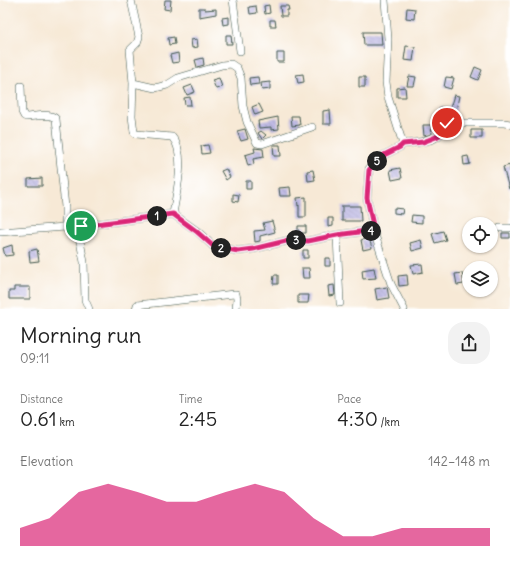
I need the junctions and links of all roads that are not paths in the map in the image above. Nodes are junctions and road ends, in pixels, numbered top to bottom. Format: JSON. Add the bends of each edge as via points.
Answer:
{"nodes":[{"id":1,"x":131,"y":0,"type":"edge"},
{"id":2,"x":233,"y":0,"type":"edge"},
{"id":3,"x":385,"y":0,"type":"edge"},
{"id":4,"x":240,"y":51,"type":"dead end"},
{"id":5,"x":133,"y":83,"type":"junction"},
{"id":6,"x":21,"y":86,"type":"dead end"},
{"id":7,"x":510,"y":124,"type":"edge"},
{"id":8,"x":312,"y":127,"type":"dead end"},
{"id":9,"x":403,"y":144,"type":"junction"},
{"id":10,"x":173,"y":214,"type":"junction"},
{"id":11,"x":65,"y":227,"type":"junction"},
{"id":12,"x":500,"y":228,"type":"dead end"},
{"id":13,"x":510,"y":228,"type":"edge"},
{"id":14,"x":374,"y":230,"type":"junction"},
{"id":15,"x":0,"y":232,"type":"edge"},
{"id":16,"x":73,"y":232,"type":"junction"},
{"id":17,"x":337,"y":235,"type":"junction"},
{"id":18,"x":340,"y":303,"type":"dead end"},
{"id":19,"x":89,"y":309,"type":"edge"},
{"id":20,"x":136,"y":309,"type":"edge"},
{"id":21,"x":236,"y":309,"type":"edge"},
{"id":22,"x":404,"y":309,"type":"edge"}],
"edges":[{"from":1,"to":5,"type":"street","via":[[139,37],[138,43],[130,50]]},
{"from":2,"to":4,"type":"street"},
{"from":3,"to":9,"type":"street","via":[[388,39],[386,82],[388,97]]},
{"from":5,"to":8,"type":"street","via":[[154,88],[167,85],[178,78],[232,64],[237,68],[241,78],[243,106],[257,143],[262,144]]},
{"from":5,"to":10,"type":"street","via":[[134,132],[172,137],[176,141],[181,166]]},
{"from":6,"to":11,"type":"street","via":[[24,116],[50,115],[56,119]]},
{"from":7,"to":9,"type":"street","via":[[447,123],[443,125],[441,134],[436,137],[423,142]]},
{"from":9,"to":14,"type":"street","via":[[380,157],[369,170],[367,198]]},
{"from":10,"to":16,"type":"street","via":[[81,226]]},
{"from":10,"to":17,"type":"street","via":[[213,246],[238,251],[290,240],[308,241]]},
{"from":11,"to":15,"type":"street"},
{"from":11,"to":16,"type":"street"},
{"from":12,"to":13,"type":"street"},
{"from":14,"to":17,"type":"street"},
{"from":14,"to":22,"type":"street","via":[[391,284]]},
{"from":16,"to":19,"type":"street","via":[[80,241],[84,262],[85,300]]},
{"from":17,"to":18,"type":"street"},
{"from":20,"to":21,"type":"street","via":[[137,305],[236,294]]}]}
